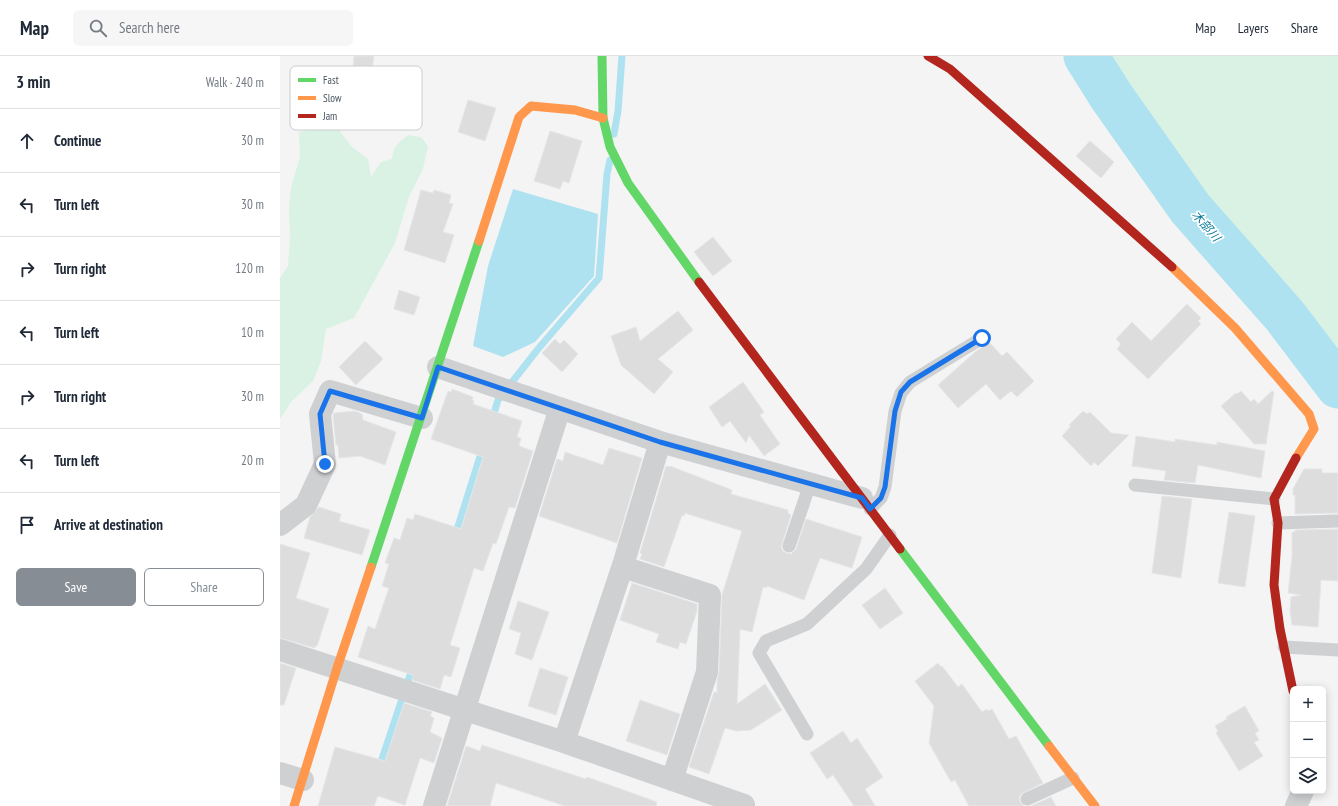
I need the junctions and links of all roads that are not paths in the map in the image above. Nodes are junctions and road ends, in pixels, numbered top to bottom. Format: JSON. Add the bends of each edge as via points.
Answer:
{"nodes":[{"id":1,"x":602,"y":56,"type":"edge"},
{"id":2,"x":928,"y":56,"type":"edge"},
{"id":3,"x":603,"y":118,"type":"junction"},
{"id":4,"x":982,"y":338,"type":"dead end"},
{"id":5,"x":438,"y":367,"type":"junction"},
{"id":6,"x":560,"y":408,"type":"junction"},
{"id":7,"x":422,"y":418,"type":"junction"},
{"id":8,"x":660,"y":442,"type":"junction"},
{"id":9,"x":810,"y":484,"type":"junction"},
{"id":10,"x":1135,"y":485,"type":"dead end"},
{"id":11,"x":1274,"y":499,"type":"junction"},
{"id":12,"x":866,"y":503,"type":"junction"},
{"id":13,"x":1338,"y":521,"type":"edge"},
{"id":14,"x":1278,"y":523,"type":"junction"},
{"id":15,"x":280,"y":525,"type":"edge"},
{"id":16,"x":890,"y":535,"type":"junction"},
{"id":17,"x":789,"y":546,"type":"dead end"},
{"id":18,"x":623,"y":567,"type":"junction"},
{"id":19,"x":1284,"y":647,"type":"junction"},
{"id":20,"x":280,"y":650,"type":"edge"},
{"id":21,"x":1338,"y":650,"type":"edge"},
{"id":22,"x":337,"y":668,"type":"junction"},
{"id":23,"x":1292,"y":686,"type":"edge"},
{"id":24,"x":464,"y":710,"type":"junction"},
{"id":25,"x":807,"y":734,"type":"dead end"},
{"id":26,"x":564,"y":742,"type":"junction"},
{"id":27,"x":280,"y":773,"type":"edge"},
{"id":28,"x":1073,"y":778,"type":"junction"},
{"id":29,"x":303,"y":780,"type":"junction"},
{"id":30,"x":672,"y":780,"type":"junction"},
{"id":31,"x":1302,"y":794,"type":"edge"},
{"id":32,"x":1027,"y":799,"type":"dead end"},
{"id":33,"x":294,"y":806,"type":"edge"},
{"id":34,"x":434,"y":806,"type":"edge"},
{"id":35,"x":743,"y":806,"type":"edge"},
{"id":36,"x":1095,"y":806,"type":"edge"},
{"id":37,"x":1296,"y":806,"type":"edge"}],
"edges":[{"from":1,"to":3,"type":"street"},
{"from":2,"to":11,"type":"street","via":[[950,69],[1153,249],[1235,328],[1309,414],[1314,429]]},
{"from":3,"to":5,"type":"street","via":[[575,110],[531,106],[519,117]]},
{"from":3,"to":12,"type":"street","via":[[610,147],[628,183]]},
{"from":4,"to":12,"type":"lane","via":[[910,382],[901,392],[895,411],[885,487],[881,498]]},
{"from":5,"to":6,"type":"street"},
{"from":5,"to":7,"type":"street"},
{"from":6,"to":8,"type":"street"},
{"from":6,"to":24,"type":"street"},
{"from":7,"to":15,"type":"street","via":[[330,391],[320,414],[325,464],[306,505]]},
{"from":7,"to":22,"type":"street"},
{"from":8,"to":9,"type":"street"},
{"from":8,"to":18,"type":"street"},
{"from":9,"to":12,"type":"street"},
{"from":9,"to":17,"type":"lane"},
{"from":10,"to":11,"type":"lane"},
{"from":11,"to":14,"type":"street"},
{"from":12,"to":16,"type":"street"},
{"from":13,"to":14,"type":"lane"},
{"from":14,"to":19,"type":"street","via":[[1274,585]]},
{"from":16,"to":25,"type":"lane","via":[[866,569],[807,624],[766,641],[758,653]]},
{"from":16,"to":28,"type":"street"},
{"from":18,"to":26,"type":"street"},
{"from":18,"to":30,"type":"street","via":[[710,595],[707,672]]},
{"from":19,"to":21,"type":"lane"},
{"from":19,"to":23,"type":"street"},
{"from":20,"to":22,"type":"street"},
{"from":22,"to":24,"type":"street"},
{"from":22,"to":29,"type":"street"},
{"from":24,"to":26,"type":"street"},
{"from":24,"to":34,"type":"street"},
{"from":26,"to":30,"type":"street"},
{"from":27,"to":29,"type":"street"},
{"from":28,"to":32,"type":"lane"},
{"from":28,"to":36,"type":"street"},
{"from":29,"to":33,"type":"street"},
{"from":30,"to":35,"type":"street"},
{"from":31,"to":37,"type":"street"}]}
